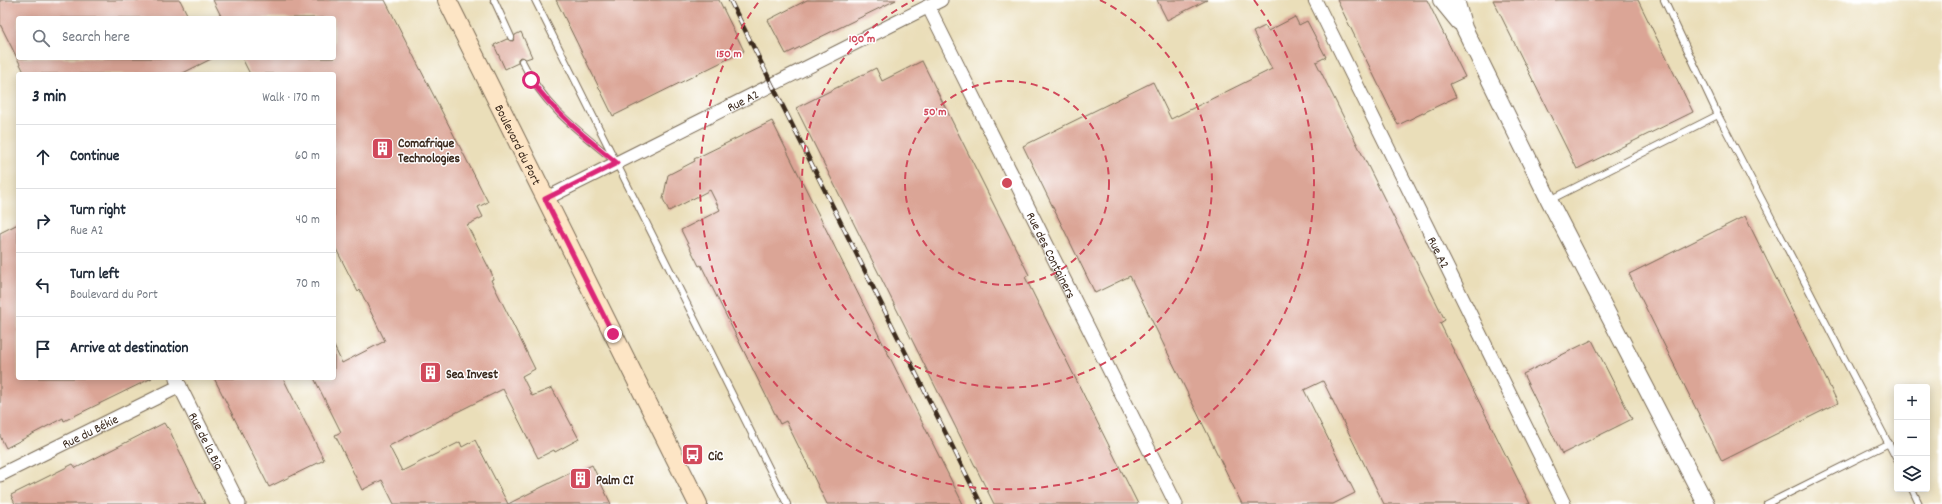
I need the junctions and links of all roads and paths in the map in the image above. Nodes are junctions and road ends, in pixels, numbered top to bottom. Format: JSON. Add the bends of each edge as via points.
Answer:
{"nodes":[{"id":1,"x":447,"y":0,"type":"edge"},
{"id":2,"x":494,"y":0,"type":"edge"},
{"id":3,"x":535,"y":0,"type":"edge"},
{"id":4,"x":1315,"y":0,"type":"edge"},
{"id":5,"x":1441,"y":0,"type":"edge"},
{"id":6,"x":1456,"y":0,"type":"edge"},
{"id":7,"x":1664,"y":0,"type":"edge"},
{"id":8,"x":934,"y":2,"type":"edge"},
{"id":9,"x":1464,"y":28,"type":"junction"},
{"id":10,"x":511,"y":37,"type":"dead end"},
{"id":11,"x":522,"y":61,"type":"dead end"},
{"id":12,"x":1718,"y":115,"type":"junction"},
{"id":13,"x":617,"y":163,"type":"junction"},
{"id":14,"x":545,"y":199,"type":"junction"},
{"id":15,"x":1549,"y":200,"type":"junction"},
{"id":16,"x":178,"y":382,"type":"edge"},
{"id":17,"x":1889,"y":443,"type":"junction"},
{"id":18,"x":1895,"y":456,"type":"edge"},
{"id":19,"x":0,"y":475,"type":"edge"},
{"id":20,"x":1913,"y":492,"type":"edge"},
{"id":21,"x":239,"y":504,"type":"edge"},
{"id":22,"x":698,"y":504,"type":"edge"},
{"id":23,"x":787,"y":504,"type":"edge"},
{"id":24,"x":1176,"y":504,"type":"edge"},
{"id":25,"x":1564,"y":504,"type":"edge"},
{"id":26,"x":1706,"y":504,"type":"edge"},
{"id":27,"x":1767,"y":504,"type":"edge"},
{"id":28,"x":1919,"y":504,"type":"edge"}],
"edges":[{"from":1,"to":14,"type":"main road","name":"Boulevard du Port"},
{"from":2,"to":10,"type":"lane"},
{"from":3,"to":13,"type":"lane"},
{"from":4,"to":25,"type":"street","name":"Rue A2"},
{"from":5,"to":9,"type":"street"},
{"from":6,"to":9,"type":"street"},
{"from":7,"to":12,"type":"lane"},
{"from":8,"to":13,"type":"street","name":"Rue A2"},
{"from":8,"to":24,"type":"street","name":"Rue des Containers"},
{"from":9,"to":15,"type":"street"},
{"from":11,"to":13,"type":"lane","via":[[531,80],[545,99],[568,123]]},
{"from":12,"to":15,"type":"lane"},
{"from":12,"to":17,"type":"lane"},
{"from":13,"to":14,"type":"street","name":"Rue A2"},
{"from":13,"to":23,"type":"lane"},
{"from":14,"to":22,"type":"main road","name":"Boulevard du Port"},
{"from":15,"to":26,"type":"street"},
{"from":16,"to":19,"type":"street","name":"Rue du Békie"},
{"from":16,"to":21,"type":"street","name":"Rue de la Bia"},
{"from":17,"to":18,"type":"lane"},
{"from":17,"to":27,"type":"lane"},
{"from":20,"to":28,"type":"lane"}]}
